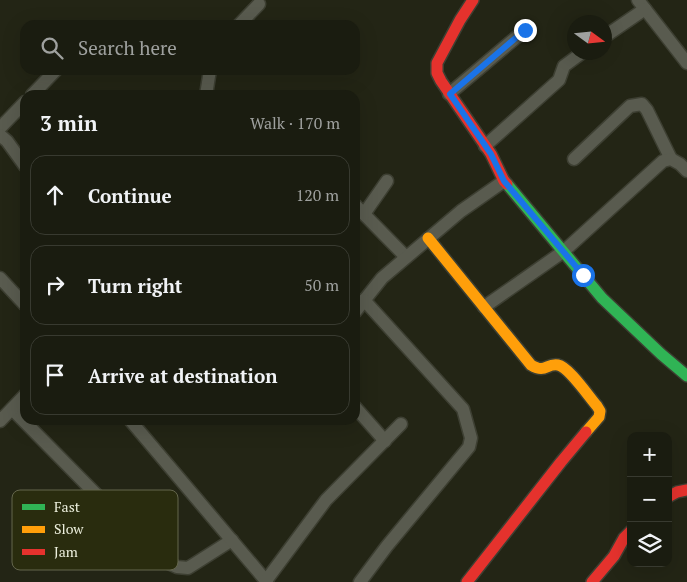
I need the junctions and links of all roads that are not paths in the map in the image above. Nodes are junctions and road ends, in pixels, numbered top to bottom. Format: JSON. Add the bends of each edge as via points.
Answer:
{"nodes":[{"id":1,"x":473,"y":0,"type":"edge"},
{"id":2,"x":259,"y":4,"type":"dead end"},
{"id":3,"x":641,"y":4,"type":"edge"},
{"id":4,"x":243,"y":20,"type":"edge"},
{"id":5,"x":525,"y":30,"type":"dead end"},
{"id":6,"x":612,"y":30,"type":"edge"},
{"id":7,"x":572,"y":60,"type":"edge"},
{"id":8,"x":687,"y":63,"type":"edge"},
{"id":9,"x":51,"y":75,"type":"edge"},
{"id":10,"x":209,"y":75,"type":"edge"},
{"id":11,"x":37,"y":90,"type":"edge"},
{"id":12,"x":207,"y":90,"type":"edge"},
{"id":13,"x":450,"y":94,"type":"junction"},
{"id":14,"x":20,"y":107,"type":"edge"},
{"id":15,"x":0,"y":128,"type":"edge"},
{"id":16,"x":0,"y":135,"type":"edge"},
{"id":17,"x":485,"y":146,"type":"junction"},
{"id":18,"x":20,"y":159,"type":"edge"},
{"id":19,"x":574,"y":159,"type":"dead end"},
{"id":20,"x":671,"y":159,"type":"junction"},
{"id":21,"x":687,"y":171,"type":"edge"},
{"id":22,"x":387,"y":181,"type":"dead end"},
{"id":23,"x":504,"y":181,"type":"junction"},
{"id":24,"x":360,"y":208,"type":"edge"},
{"id":25,"x":360,"y":210,"type":"edge"},
{"id":26,"x":428,"y":238,"type":"junction"},
{"id":27,"x":564,"y":251,"type":"junction"},
{"id":28,"x":406,"y":257,"type":"junction"},
{"id":29,"x":0,"y":278,"type":"edge"},
{"id":30,"x":20,"y":300,"type":"edge"},
{"id":31,"x":364,"y":300,"type":"junction"},
{"id":32,"x":360,"y":305,"type":"edge"},
{"id":33,"x":484,"y":307,"type":"junction"},
{"id":34,"x":687,"y":376,"type":"edge"},
{"id":35,"x":20,"y":400,"type":"edge"},
{"id":36,"x":12,"y":409,"type":"junction"},
{"id":37,"x":360,"y":413,"type":"edge"},
{"id":38,"x":20,"y":417,"type":"edge"},
{"id":39,"x":0,"y":421,"type":"edge"},
{"id":40,"x":401,"y":424,"type":"dead end"},
{"id":41,"x":28,"y":425,"type":"edge"},
{"id":42,"x":134,"y":425,"type":"edge"},
{"id":43,"x":385,"y":441,"type":"junction"},
{"id":44,"x":92,"y":490,"type":"edge"},
{"id":45,"x":687,"y":490,"type":"edge"},
{"id":46,"x":672,"y":495,"type":"edge"},
{"id":47,"x":627,"y":535,"type":"edge"},
{"id":48,"x":627,"y":536,"type":"edge"},
{"id":49,"x":232,"y":540,"type":"junction"},
{"id":50,"x":606,"y":547,"type":"dead end"},
{"id":51,"x":595,"y":562,"type":"dead end"},
{"id":52,"x":178,"y":567,"type":"edge"},
{"id":53,"x":585,"y":581,"type":"edge"},
{"id":54,"x":266,"y":582,"type":"edge"},
{"id":55,"x":360,"y":582,"type":"edge"},
{"id":56,"x":467,"y":582,"type":"edge"}],
"edges":[{"from":1,"to":13,"type":"street","via":[[437,63],[437,73]]},
{"from":2,"to":4,"type":"street"},
{"from":3,"to":6,"type":"street"},
{"from":3,"to":8,"type":"street"},
{"from":5,"to":13,"type":"street"},
{"from":7,"to":17,"type":"street","via":[[564,66],[559,80]]},
{"from":9,"to":11,"type":"street"},
{"from":10,"to":12,"type":"street"},
{"from":13,"to":17,"type":"street"},
{"from":14,"to":15,"type":"street"},
{"from":16,"to":18,"type":"street"},
{"from":17,"to":23,"type":"street"},
{"from":19,"to":20,"type":"street","via":[[636,104],[642,104],[647,110]]},
{"from":20,"to":21,"type":"street"},
{"from":20,"to":27,"type":"street","via":[[663,161]]},
{"from":22,"to":24,"type":"street"},
{"from":23,"to":26,"type":"street","via":[[461,210]]},
{"from":23,"to":27,"type":"street"},
{"from":25,"to":28,"type":"street"},
{"from":26,"to":28,"type":"street"},
{"from":26,"to":33,"type":"street"},
{"from":27,"to":33,"type":"street"},
{"from":27,"to":34,"type":"street","via":[[602,298]]},
{"from":28,"to":31,"type":"street"},
{"from":29,"to":30,"type":"street"},
{"from":31,"to":32,"type":"street"},
{"from":31,"to":55,"type":"street","via":[[463,409],[471,438],[470,447]]},
{"from":33,"to":56,"type":"street","via":[[531,365],[544,369],[555,365],[567,370],[600,411],[599,417]]},
{"from":35,"to":36,"type":"street"},
{"from":36,"to":38,"type":"street"},
{"from":36,"to":39,"type":"street"},
{"from":37,"to":43,"type":"street"},
{"from":40,"to":43,"type":"street"},
{"from":41,"to":44,"type":"street"},
{"from":42,"to":49,"type":"street"},
{"from":43,"to":54,"type":"street","via":[[326,500]]},
{"from":45,"to":46,"type":"street"},
{"from":47,"to":50,"type":"street"},
{"from":48,"to":53,"type":"street","via":[[614,556]]},
{"from":49,"to":52,"type":"street","via":[[188,568]]},
{"from":49,"to":54,"type":"street"},
{"from":51,"to":53,"type":"street"}]}
